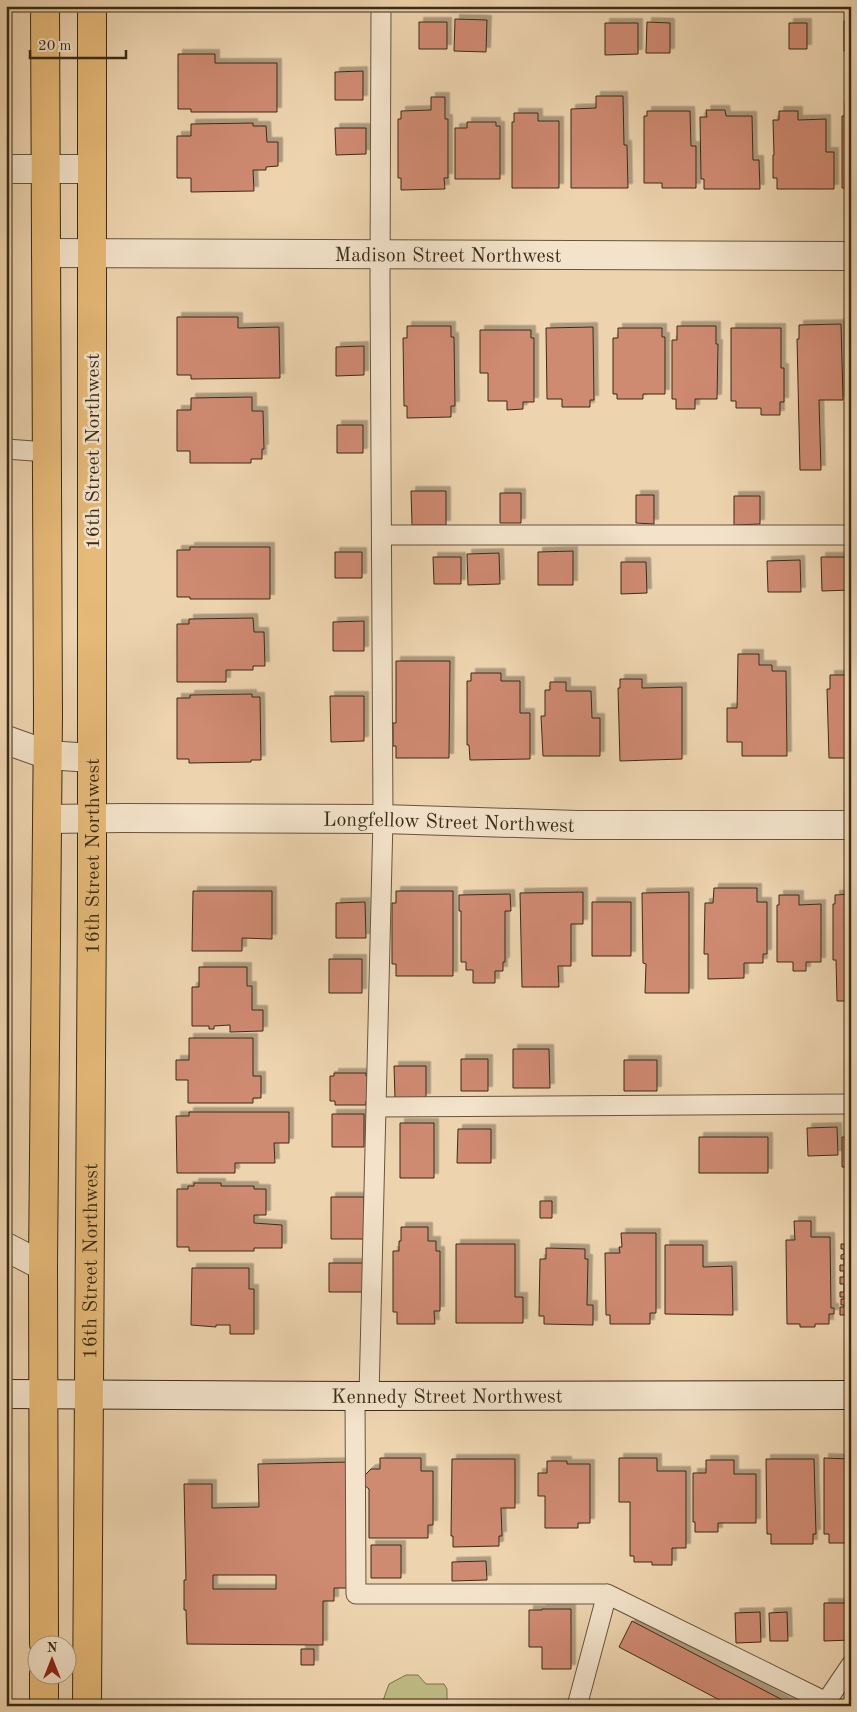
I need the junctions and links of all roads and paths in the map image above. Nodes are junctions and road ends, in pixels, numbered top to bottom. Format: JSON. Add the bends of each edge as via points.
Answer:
{"nodes":[{"id":1,"x":46,"y":6,"type":"edge"},
{"id":2,"x":92,"y":6,"type":"edge"},
{"id":3,"x":380,"y":6,"type":"edge"},
{"id":4,"x":6,"y":169,"type":"edge"},
{"id":5,"x":46,"y":169,"type":"junction"},
{"id":6,"x":92,"y":169,"type":"junction"},
{"id":7,"x":46,"y":253,"type":"junction"},
{"id":8,"x":92,"y":253,"type":"junction"},
{"id":9,"x":380,"y":254,"type":"junction"},
{"id":10,"x":851,"y":256,"type":"edge"},
{"id":11,"x":6,"y":449,"type":"edge"},
{"id":12,"x":47,"y":452,"type":"junction"},
{"id":13,"x":382,"y":535,"type":"junction"},
{"id":14,"x":851,"y":535,"type":"edge"},
{"id":15,"x":6,"y":740,"type":"edge"},
{"id":16,"x":48,"y":755,"type":"junction"},
{"id":17,"x":91,"y":758,"type":"junction"},
{"id":18,"x":92,"y":818,"type":"junction"},
{"id":19,"x":48,"y":819,"type":"junction"},
{"id":20,"x":384,"y":819,"type":"junction"},
{"id":21,"x":851,"y":825,"type":"edge"},
{"id":22,"x":851,"y":1104,"type":"edge"},
{"id":23,"x":377,"y":1107,"type":"junction"},
{"id":24,"x":6,"y":1247,"type":"edge"},
{"id":25,"x":42,"y":1266,"type":"junction"},
{"id":26,"x":6,"y":1394,"type":"edge"},
{"id":27,"x":43,"y":1394,"type":"junction"},
{"id":28,"x":88,"y":1394,"type":"junction"},
{"id":29,"x":851,"y":1395,"type":"edge"},
{"id":30,"x":362,"y":1396,"type":"junction"},
{"id":31,"x":608,"y":1594,"type":"junction"},
{"id":32,"x":44,"y":1634,"type":"edge"},
{"id":33,"x":851,"y":1665,"type":"edge"},
{"id":34,"x":44,"y":1684,"type":"edge"},
{"id":35,"x":44,"y":1706,"type":"edge"},
{"id":36,"x":87,"y":1706,"type":"edge"},
{"id":37,"x":577,"y":1706,"type":"edge"}],
"edges":[{"from":1,"to":5,"type":"main road"},
{"from":2,"to":6,"type":"main road","name":"16th Street Northwest"},
{"from":3,"to":9,"type":"lane"},
{"from":4,"to":5,"type":"street"},
{"from":5,"to":6,"type":"street"},
{"from":5,"to":7,"type":"main road"},
{"from":6,"to":8,"type":"main road","name":"16th Street Northwest"},
{"from":7,"to":8,"type":"street","name":"Madison Street Northwest"},
{"from":7,"to":12,"type":"main road"},
{"from":8,"to":9,"type":"street","name":"Madison Street Northwest"},
{"from":8,"to":17,"type":"main road","name":"16th Street Northwest"},
{"from":9,"to":10,"type":"street","name":"Madison Street Northwest"},
{"from":9,"to":13,"type":"lane"},
{"from":11,"to":12,"type":"lane"},
{"from":12,"to":16,"type":"main road"},
{"from":13,"to":14,"type":"lane"},
{"from":13,"to":20,"type":"lane"},
{"from":15,"to":16,"type":"street"},
{"from":16,"to":17,"type":"street"},
{"from":16,"to":19,"type":"main road"},
{"from":17,"to":18,"type":"main road","name":"16th Street Northwest"},
{"from":18,"to":19,"type":"street","name":"Longfellow Street Northwest"},
{"from":18,"to":20,"type":"street","name":"Longfellow Street Northwest"},
{"from":18,"to":28,"type":"main road","name":"16th Street Northwest"},
{"from":19,"to":25,"type":"main road"},
{"from":20,"to":21,"type":"street","name":"Longfellow Street Northwest","via":[[578,825]]},
{"from":20,"to":23,"type":"lane"},
{"from":22,"to":23,"type":"lane"},
{"from":23,"to":30,"type":"lane"},
{"from":24,"to":25,"type":"street"},
{"from":25,"to":27,"type":"main road"},
{"from":26,"to":27,"type":"street","name":"Kennedy Street Northwest"},
{"from":27,"to":28,"type":"street","name":"Kennedy Street Northwest"},
{"from":27,"to":32,"type":"main road"},
{"from":28,"to":30,"type":"street","name":"Kennedy Street Northwest"},
{"from":28,"to":36,"type":"main road","name":"16th Street Northwest"},
{"from":29,"to":30,"type":"street","name":"Kennedy Street Northwest"},
{"from":30,"to":31,"type":"lane","via":[[356,1594]]},
{"from":31,"to":33,"type":"lane","via":[[826,1702]]},
{"from":31,"to":37,"type":"lane"},
{"from":34,"to":35,"type":"main road"}]}
